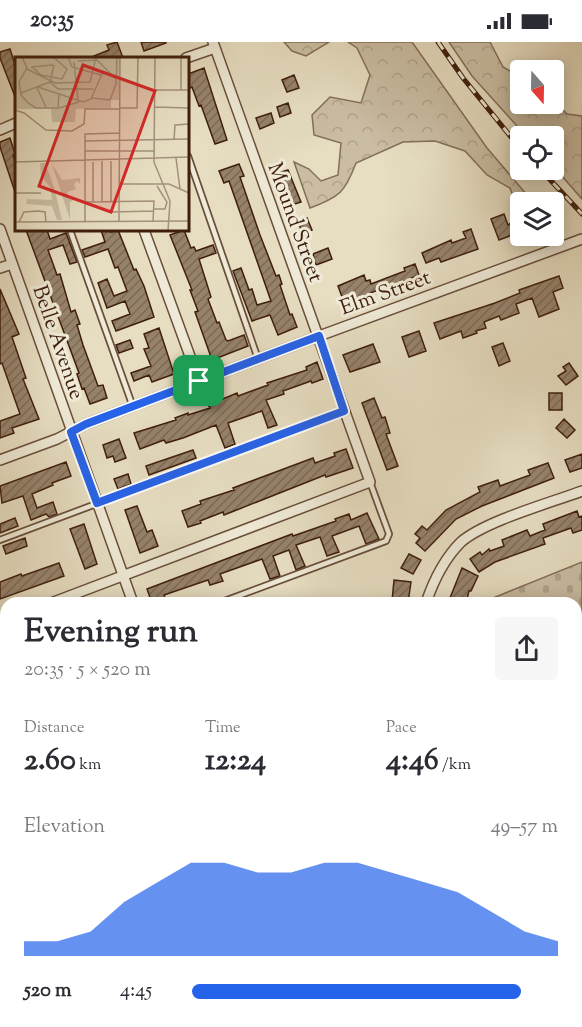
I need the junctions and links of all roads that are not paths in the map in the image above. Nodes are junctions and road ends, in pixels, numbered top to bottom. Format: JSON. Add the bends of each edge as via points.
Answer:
{"nodes":[{"id":1,"x":214,"y":45,"type":"edge"},
{"id":2,"x":188,"y":57,"type":"edge"},
{"id":3,"x":15,"y":123,"type":"edge"},
{"id":4,"x":0,"y":129,"type":"edge"},
{"id":5,"x":189,"y":159,"type":"edge"},
{"id":6,"x":0,"y":229,"type":"edge"},
{"id":7,"x":70,"y":231,"type":"edge"},
{"id":8,"x":144,"y":231,"type":"edge"},
{"id":9,"x":582,"y":239,"type":"edge"},
{"id":10,"x":12,"y":264,"type":"junction"},
{"id":11,"x":0,"y":268,"type":"edge"},
{"id":12,"x":319,"y":336,"type":"junction"},
{"id":13,"x":258,"y":359,"type":"junction"},
{"id":14,"x":199,"y":381,"type":"junction"},
{"id":15,"x":133,"y":407,"type":"junction"},
{"id":16,"x":344,"y":411,"type":"junction"},
{"id":17,"x":71,"y":432,"type":"junction"},
{"id":18,"x":0,"y":460,"type":"edge"},
{"id":19,"x":370,"y":482,"type":"junction"},
{"id":20,"x":582,"y":491,"type":"edge"},
{"id":21,"x":97,"y":503,"type":"junction"},
{"id":22,"x":0,"y":540,"type":"edge"},
{"id":23,"x":123,"y":576,"type":"junction"},
{"id":24,"x":67,"y":597,"type":"edge"},
{"id":25,"x":131,"y":597,"type":"edge"},
{"id":26,"x":235,"y":597,"type":"edge"},
{"id":27,"x":428,"y":597,"type":"edge"}],
"edges":[{"from":1,"to":2,"type":"street"},
{"from":1,"to":12,"type":"street","name":"Mound Street"},
{"from":3,"to":4,"type":"street"},
{"from":5,"to":13,"type":"lane"},
{"from":6,"to":10,"type":"street","name":"Belle Avenue"},
{"from":7,"to":15,"type":"lane"},
{"from":8,"to":14,"type":"street"},
{"from":9,"to":12,"type":"street","name":"Elm Street"},
{"from":10,"to":11,"type":"street"},
{"from":10,"to":17,"type":"street","name":"Belle Avenue"},
{"from":12,"to":13,"type":"street","name":"Elm Street"},
{"from":12,"to":16,"type":"street","name":"Mound Street"},
{"from":13,"to":14,"type":"street","name":"Elm Street"},
{"from":14,"to":15,"type":"street","name":"Elm Street"},
{"from":15,"to":17,"type":"street","name":"Elm Street"},
{"from":16,"to":19,"type":"street","name":"Mound Street"},
{"from":16,"to":21,"type":"lane"},
{"from":17,"to":18,"type":"street","name":"Elm Street"},
{"from":17,"to":21,"type":"street","name":"Belle Avenue"},
{"from":19,"to":23,"type":"street"},
{"from":19,"to":26,"type":"lane","via":[[389,534],[386,541]]},
{"from":20,"to":27,"type":"street","via":[[474,533],[444,564]]},
{"from":21,"to":22,"type":"lane"},
{"from":21,"to":23,"type":"street","name":"Belle Avenue"},
{"from":23,"to":24,"type":"street"},
{"from":23,"to":25,"type":"street","name":"Belle Avenue"}]}
